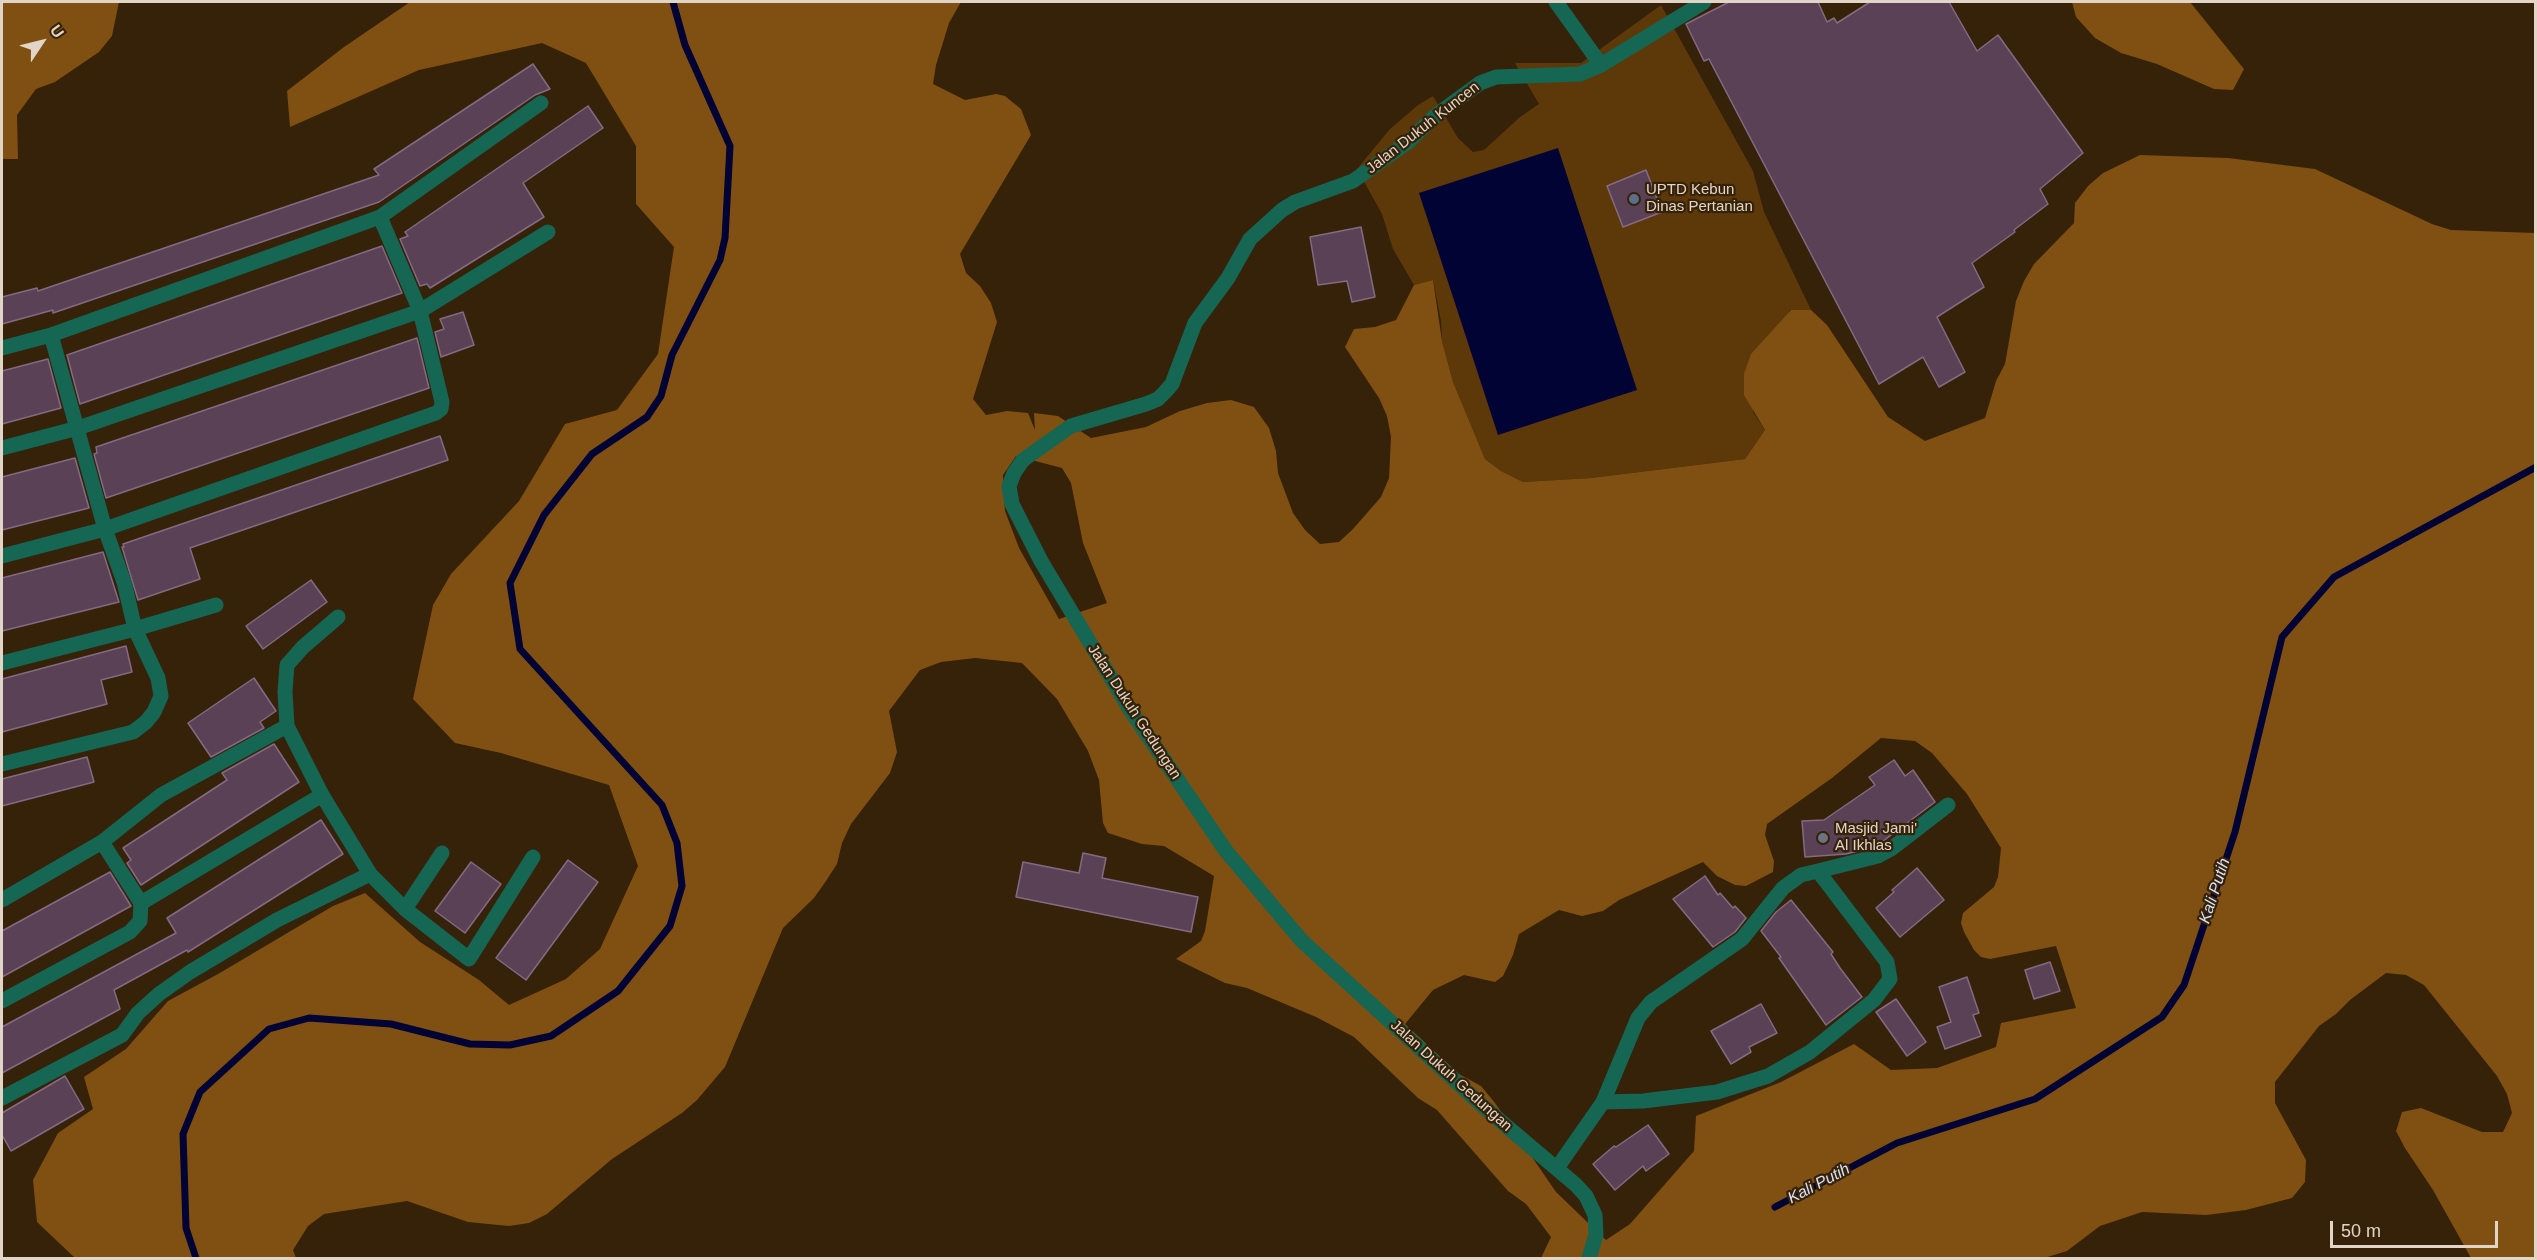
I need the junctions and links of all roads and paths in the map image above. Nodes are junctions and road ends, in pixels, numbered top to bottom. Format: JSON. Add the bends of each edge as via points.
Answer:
{"nodes":[{"id":1,"x":1556,"y":2,"type":"edge"},
{"id":2,"x":1704,"y":2,"type":"edge"},
{"id":3,"x":1601,"y":65,"type":"junction"},
{"id":4,"x":541,"y":103,"type":"dead end"},
{"id":5,"x":380,"y":217,"type":"junction"},
{"id":6,"x":548,"y":232,"type":"dead end"},
{"id":7,"x":1250,"y":239,"type":"joint"},
{"id":8,"x":420,"y":311,"type":"junction"},
{"id":9,"x":51,"y":335,"type":"junction"},
{"id":10,"x":2,"y":348,"type":"edge"},
{"id":11,"x":78,"y":428,"type":"junction"},
{"id":12,"x":2,"y":448,"type":"edge"},
{"id":13,"x":105,"y":529,"type":"junction"},
{"id":14,"x":2,"y":556,"type":"edge"},
{"id":15,"x":216,"y":606,"type":"dead end"},
{"id":16,"x":338,"y":617,"type":"dead end"},
{"id":17,"x":135,"y":629,"type":"junction"},
{"id":18,"x":2,"y":663,"type":"edge"},
{"id":19,"x":287,"y":726,"type":"junction"},
{"id":20,"x":2,"y":764,"type":"edge"},
{"id":21,"x":322,"y":795,"type":"junction"},
{"id":22,"x":1948,"y":805,"type":"dead end"},
{"id":23,"x":102,"y":842,"type":"junction"},
{"id":24,"x":441,"y":853,"type":"dead end"},
{"id":25,"x":533,"y":857,"type":"dead end"},
{"id":26,"x":1818,"y":871,"type":"junction"},
{"id":27,"x":370,"y":874,"type":"junction"},
{"id":28,"x":2,"y":900,"type":"edge"},
{"id":29,"x":141,"y":903,"type":"junction"},
{"id":30,"x":405,"y":909,"type":"junction"},
{"id":31,"x":2,"y":1001,"type":"edge"},
{"id":32,"x":2,"y":1098,"type":"edge"},
{"id":33,"x":1603,"y":1102,"type":"junction"},
{"id":34,"x":1557,"y":1168,"type":"junction"},
{"id":35,"x":1589,"y":1258,"type":"edge"}],
"edges":[{"from":1,"to":3,"type":"street"},
{"from":2,"to":3,"type":"street","name":"Jalan Dukuh Kuncen"},
{"from":3,"to":7,"type":"street","name":"Jalan Dukuh Kuncen","via":[[1580,74],[1496,77],[1480,82],[1408,142],[1353,181],[1295,202]]},
{"from":4,"to":5,"type":"street"},
{"from":5,"to":8,"type":"street"},
{"from":5,"to":9,"type":"street"},
{"from":6,"to":8,"type":"street"},
{"from":7,"to":34,"type":"street","name":"Jalan Dukuh Gedungan","via":[[1195,323],[1172,384],[1165,392],[1146,404],[1071,426],[1042,445],[1014,472],[1009,486],[1012,504],[1041,561],[1129,708],[1226,851],[1302,941],[1485,1108]]},
{"from":8,"to":11,"type":"street"},
{"from":8,"to":13,"type":"street","via":[[442,402],[436,413]]},
{"from":9,"to":10,"type":"street"},
{"from":9,"to":11,"type":"street"},
{"from":11,"to":12,"type":"street"},
{"from":11,"to":13,"type":"street"},
{"from":13,"to":14,"type":"street"},
{"from":13,"to":17,"type":"street"},
{"from":15,"to":17,"type":"street"},
{"from":16,"to":19,"type":"street","via":[[287,665]]},
{"from":17,"to":18,"type":"street"},
{"from":17,"to":20,"type":"street","via":[[158,678],[161,696],[146,722],[133,732]]},
{"from":19,"to":21,"type":"street"},
{"from":19,"to":23,"type":"street","via":[[160,795]]},
{"from":21,"to":27,"type":"street"},
{"from":21,"to":29,"type":"street"},
{"from":22,"to":26,"type":"street","via":[[1878,856]]},
{"from":23,"to":28,"type":"street"},
{"from":23,"to":29,"type":"street"},
{"from":24,"to":30,"type":"street"},
{"from":25,"to":30,"type":"street","via":[[469,959]]},
{"from":26,"to":33,"type":"street","via":[[1801,875],[1783,888],[1742,939],[1651,1002],[1638,1018]]},
{"from":26,"to":33,"type":"street","via":[[1887,962],[1890,979],[1875,1000],[1810,1052],[1768,1076],[1718,1092]]},
{"from":27,"to":30,"type":"street"},
{"from":27,"to":32,"type":"street","via":[[277,920],[190,972],[138,1013],[122,1035]]},
{"from":29,"to":31,"type":"street","via":[[140,921],[130,932]]},
{"from":33,"to":34,"type":"street"},
{"from":34,"to":35,"type":"street","name":"Jalan Dukuh Gedungan","via":[[1586,1196],[1595,1215],[1596,1234]]}]}
